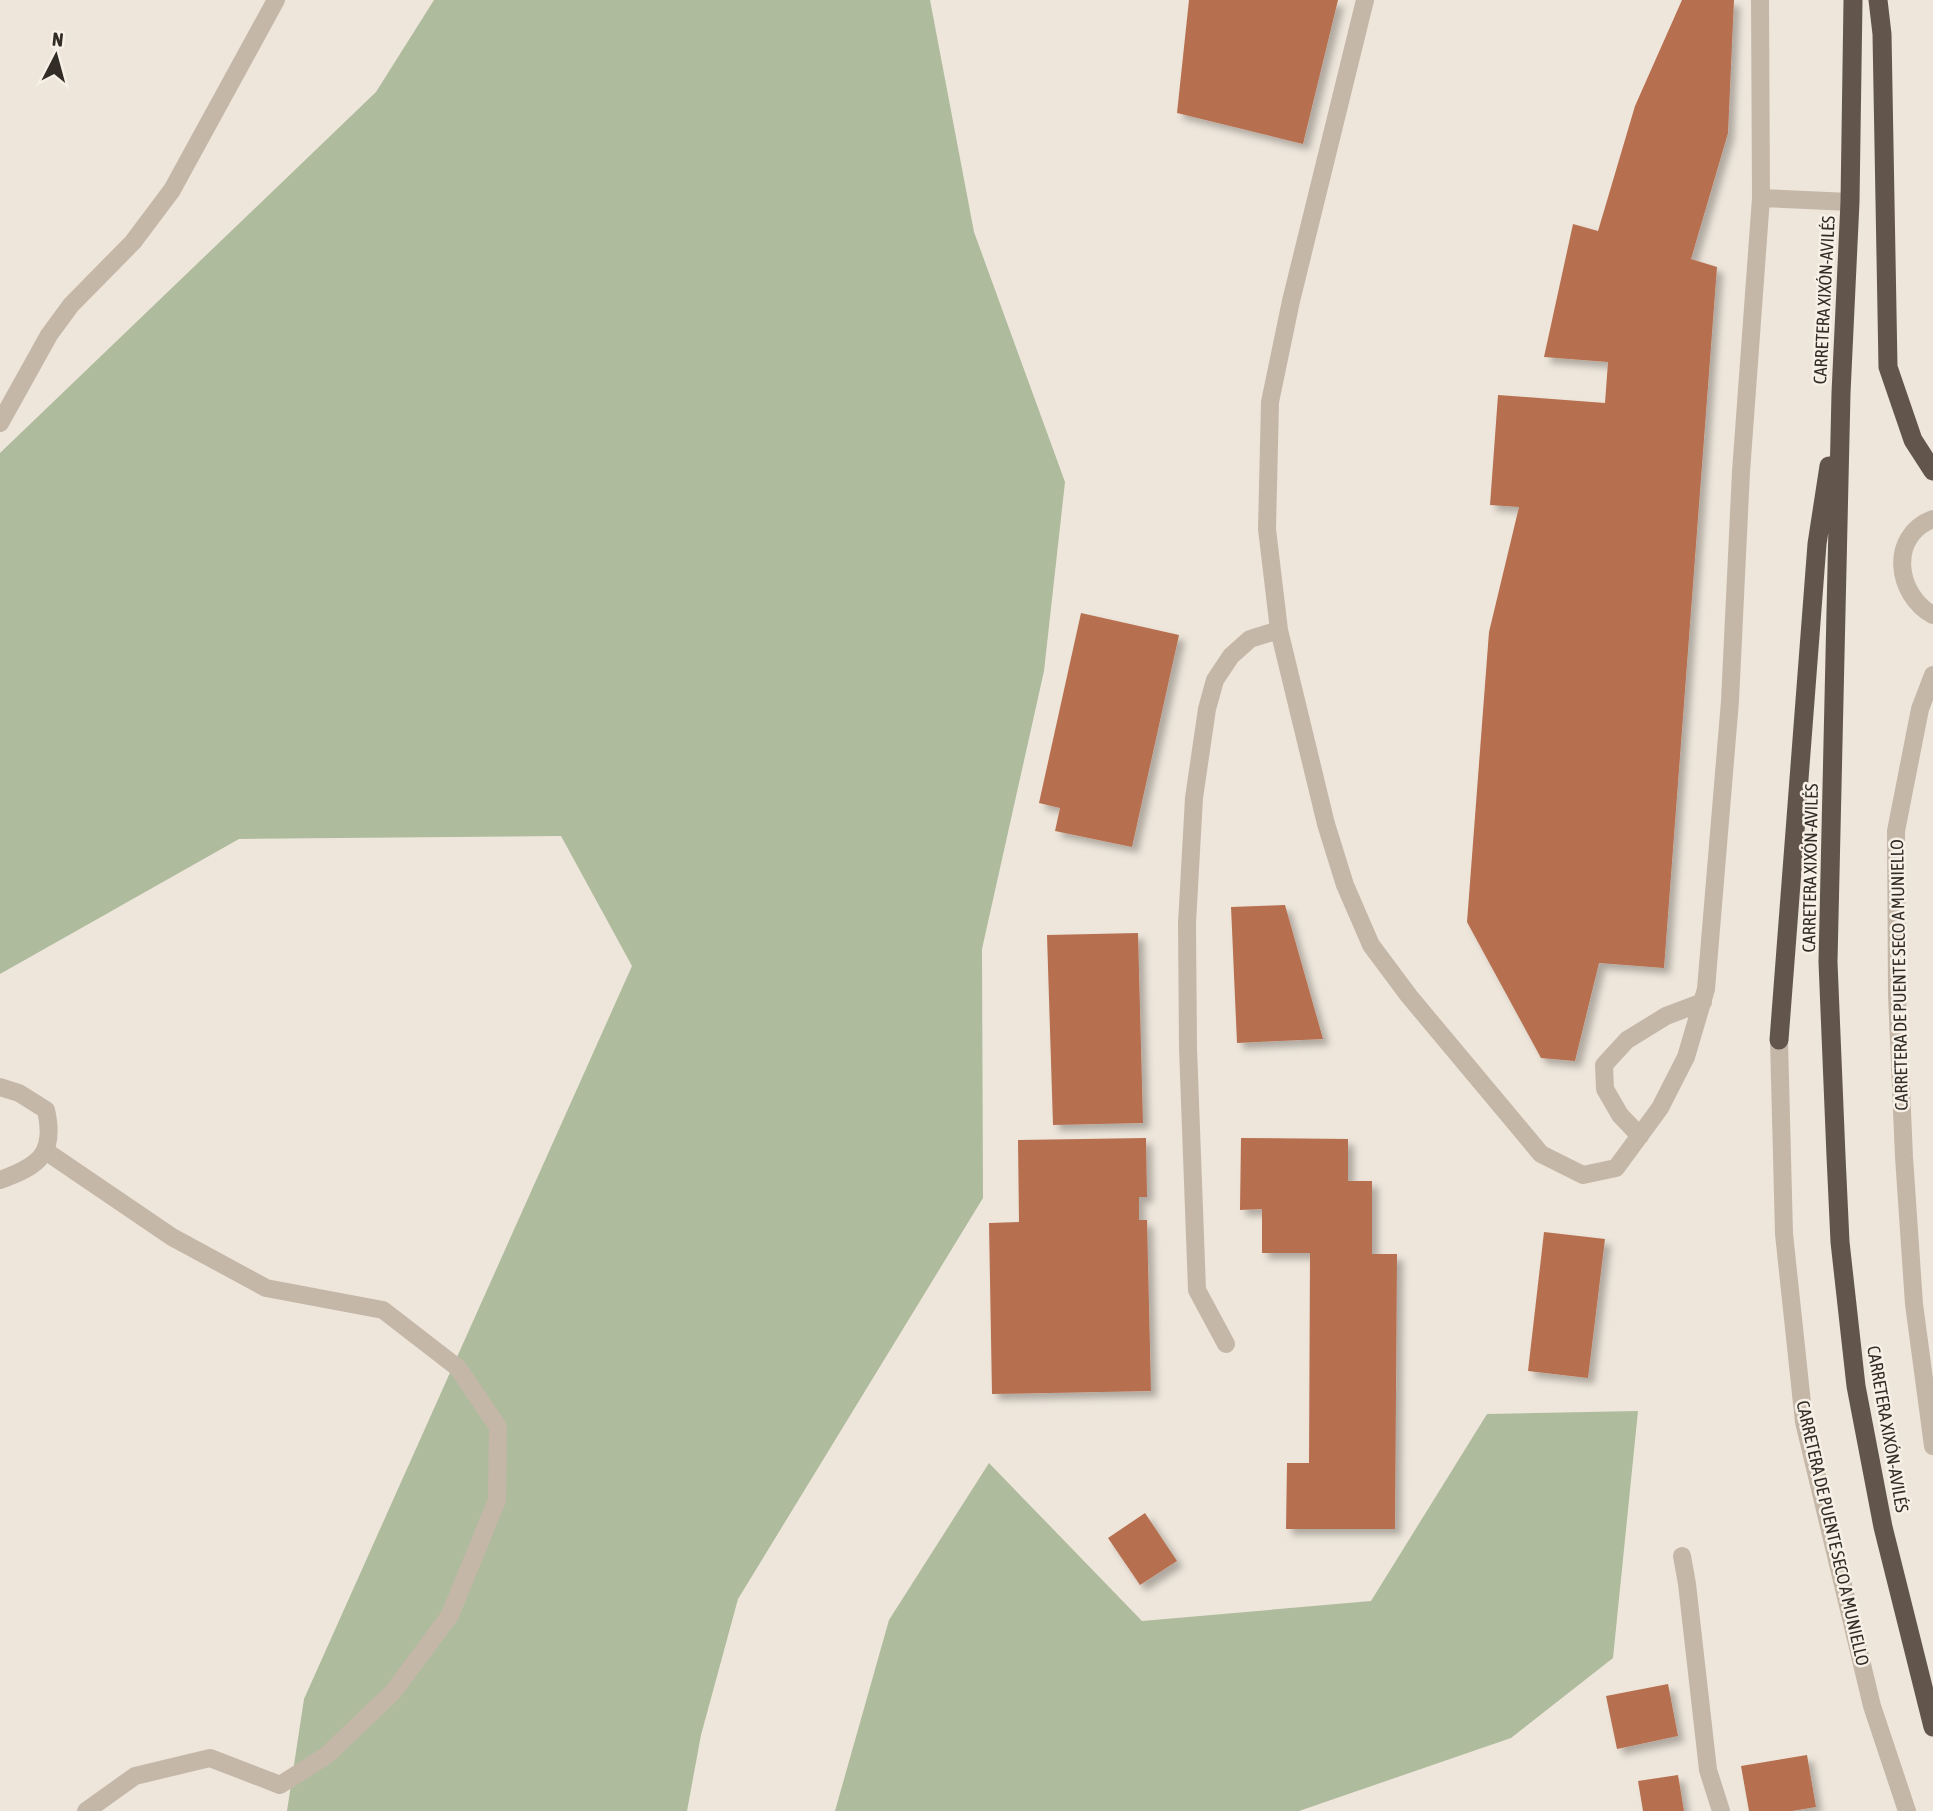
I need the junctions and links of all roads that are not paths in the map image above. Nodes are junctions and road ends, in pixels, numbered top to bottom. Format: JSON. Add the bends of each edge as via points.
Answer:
{"nodes":[{"id":1,"x":276,"y":0,"type":"edge"},
{"id":2,"x":1366,"y":0,"type":"edge"},
{"id":3,"x":1760,"y":0,"type":"edge"},
{"id":4,"x":1853,"y":0,"type":"edge"},
{"id":5,"x":1878,"y":0,"type":"edge"},
{"id":6,"x":1761,"y":198,"type":"junction"},
{"id":7,"x":1850,"y":202,"type":"junction"},
{"id":8,"x":1841,"y":393,"type":"junction"},
{"id":9,"x":0,"y":423,"type":"edge"},
{"id":10,"x":1933,"y":471,"type":"edge"},
{"id":11,"x":1933,"y":519,"type":"edge"},
{"id":12,"x":1933,"y":615,"type":"edge"},
{"id":13,"x":1279,"y":630,"type":"junction"},
{"id":14,"x":1933,"y":675,"type":"edge"},
{"id":15,"x":1703,"y":1002,"type":"junction"},
{"id":16,"x":1779,"y":1040,"type":"joint"},
{"id":17,"x":0,"y":1087,"type":"edge"},
{"id":18,"x":1640,"y":1136,"type":"junction"},
{"id":19,"x":47,"y":1152,"type":"junction"},
{"id":20,"x":0,"y":1180,"type":"edge"},
{"id":21,"x":1226,"y":1344,"type":"dead end"},
{"id":22,"x":1933,"y":1446,"type":"edge"},
{"id":23,"x":1682,"y":1556,"type":"dead end"},
{"id":24,"x":1933,"y":1727,"type":"edge"},
{"id":25,"x":86,"y":1811,"type":"edge"},
{"id":26,"x":1721,"y":1811,"type":"edge"},
{"id":27,"x":1907,"y":1811,"type":"edge"}],
"edges":[{"from":1,"to":9,"type":"street","via":[[172,190],[133,242],[63,315]]},
{"from":2,"to":13,"type":"street","via":[[1270,402],[1266,529]]},
{"from":3,"to":6,"type":"street"},
{"from":4,"to":7,"type":"highway","name":"CARRETERA XIXÓN-AVILÉS"},
{"from":5,"to":10,"type":"highway","via":[[1888,367],[1913,440]]},
{"from":6,"to":7,"type":"street"},
{"from":6,"to":15,"type":"street","via":[[1730,701]]},
{"from":7,"to":8,"type":"highway","name":"CARRETERA XIXÓN-AVILÉS"},
{"from":8,"to":16,"type":"highway","via":[[1816,544]]},
{"from":8,"to":24,"type":"highway","name":"CARRETERA XIXÓN-AVILÉS","via":[[1828,962],[1840,1242],[1856,1386],[1883,1527]]},
{"from":11,"to":12,"type":"street","via":[[1914,533],[1902,564],[1910,596]]},
{"from":13,"to":18,"type":"street","via":[[1326,824],[1345,886],[1371,945],[1541,1154],[1583,1175],[1616,1168]]},
{"from":13,"to":21,"type":"street","via":[[1250,639],[1231,656],[1216,680],[1207,709],[1194,798],[1187,923],[1197,1290]]},
{"from":14,"to":22,"type":"street","name":"CARRETERA DE PUENTE SECO A MUNIELLO","via":[[1920,709],[1896,831],[1904,1157],[1914,1304]]},
{"from":15,"to":18,"type":"street","via":[[1686,1057]]},
{"from":15,"to":18,"type":"street","via":[[1666,1016],[1627,1040],[1604,1065],[1605,1089]]},
{"from":16,"to":27,"type":"street","name":"CARRETERA DE PUENTE SECO A MUNIELLO","via":[[1784,1234],[1804,1422],[1871,1706]]},
{"from":17,"to":19,"type":"street","via":[[46,1110],[51,1130]]},
{"from":19,"to":20,"type":"street","via":[[27,1170]]},
{"from":19,"to":25,"type":"street","via":[[172,1237],[266,1288],[383,1310],[458,1368],[498,1427],[497,1500],[450,1615],[393,1692],[327,1755],[280,1784],[210,1758],[135,1776]]},
{"from":23,"to":26,"type":"street","via":[[1708,1770]]}]}
